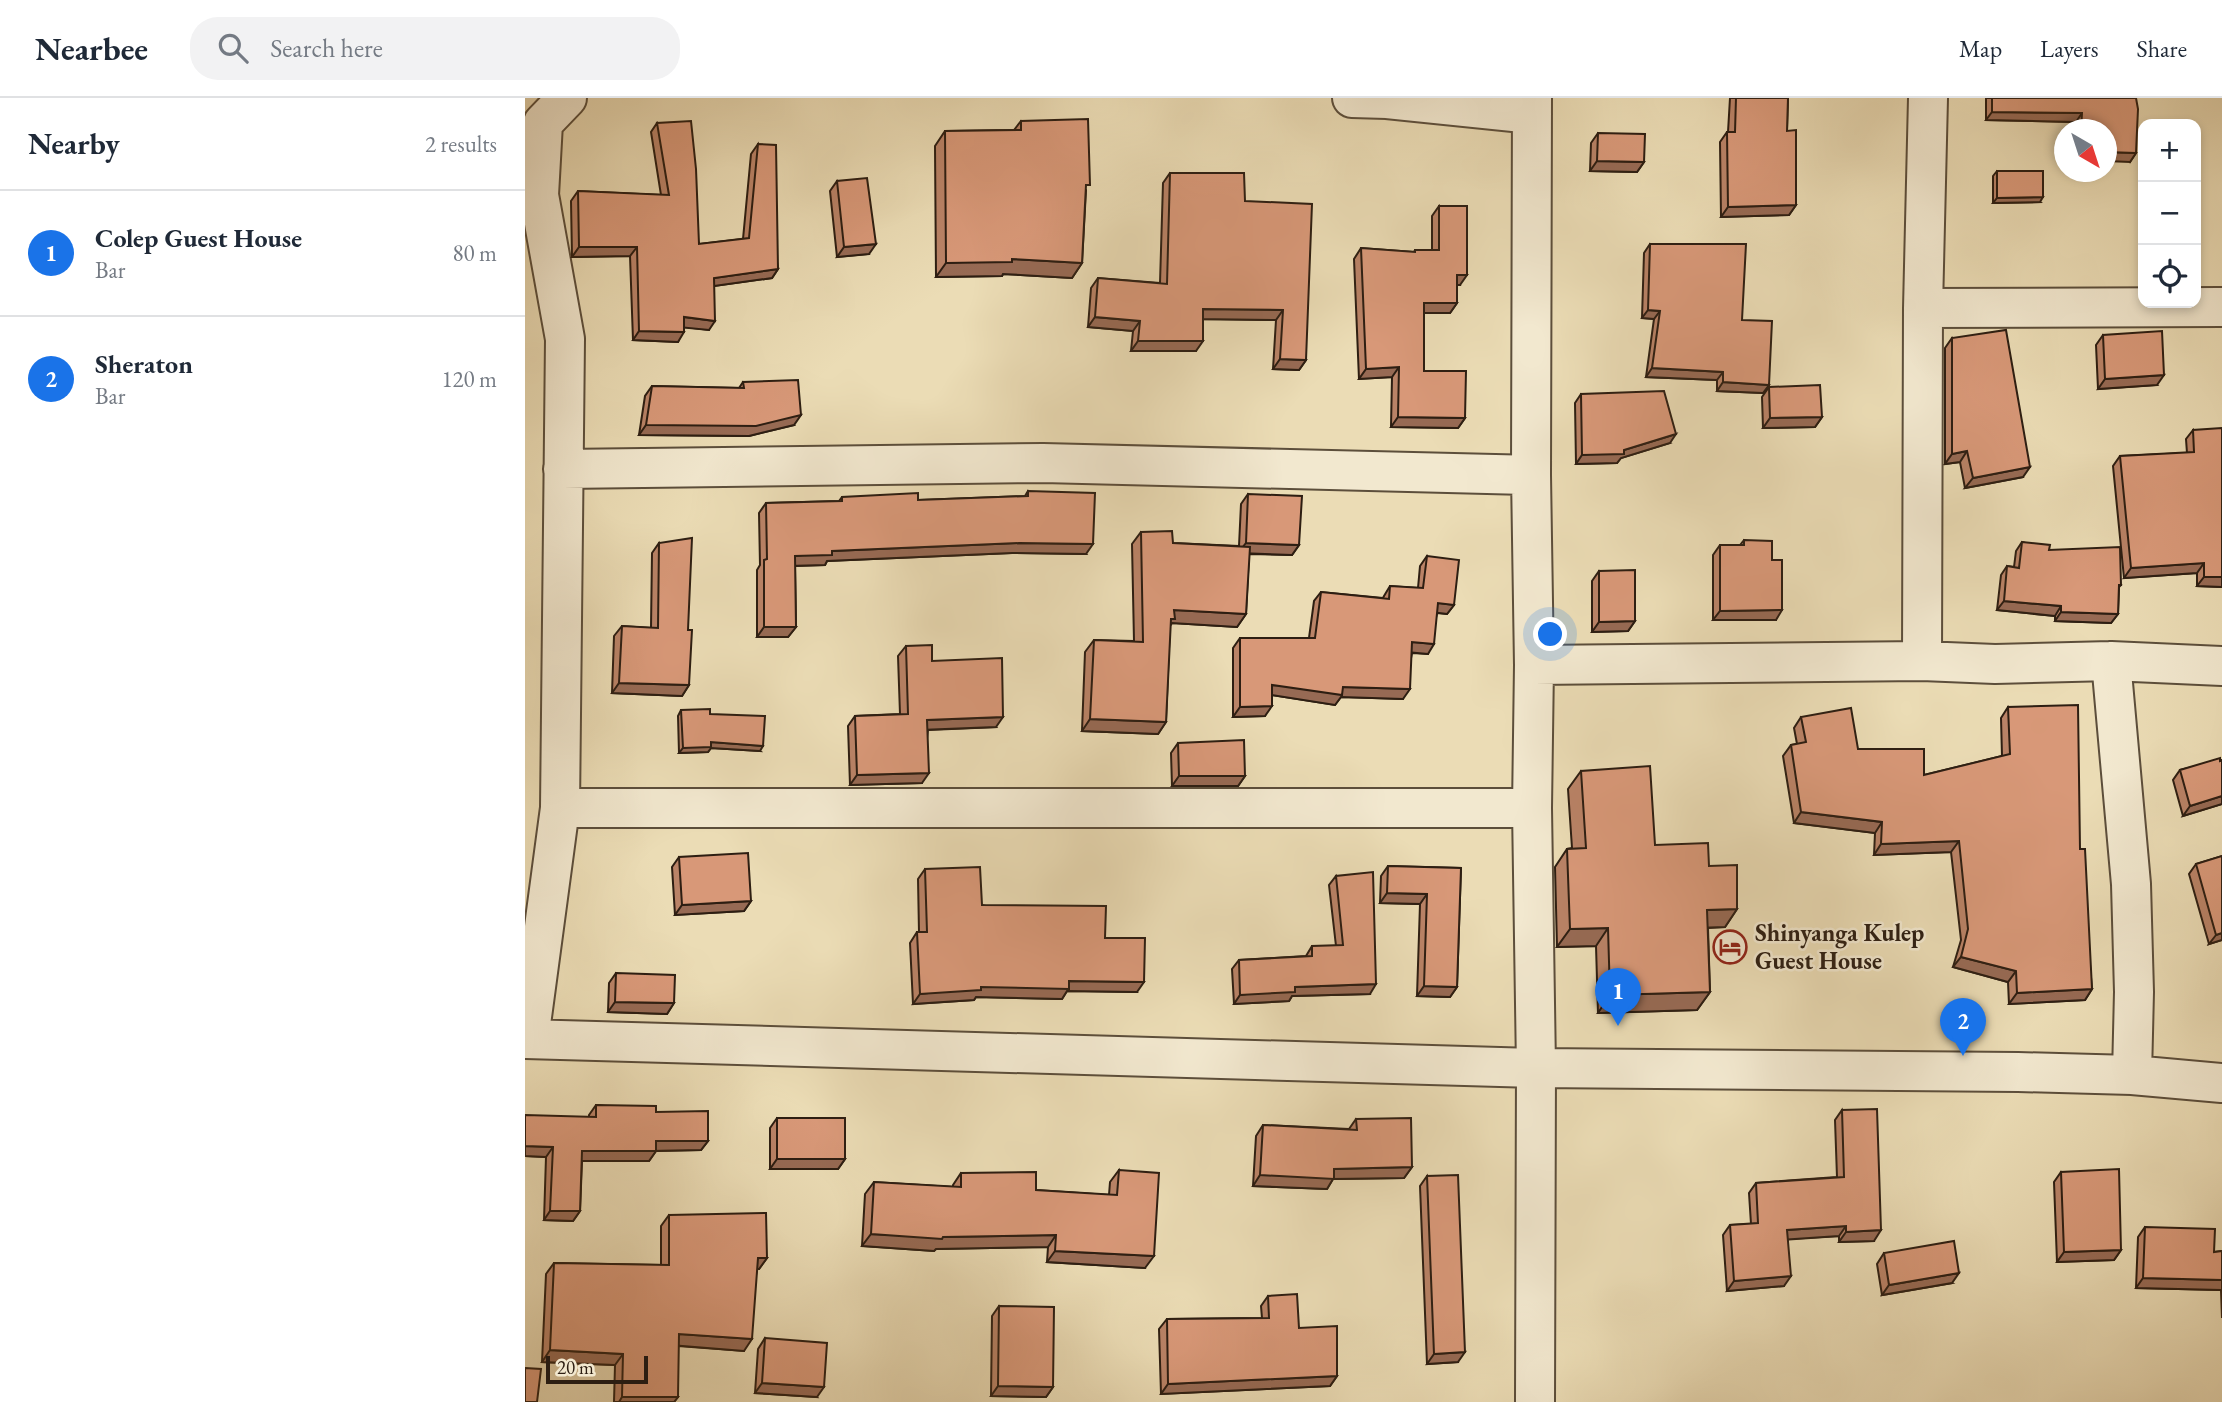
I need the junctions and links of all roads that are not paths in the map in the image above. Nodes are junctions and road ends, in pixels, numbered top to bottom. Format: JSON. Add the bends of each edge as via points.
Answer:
{"nodes":[{"id":1,"x":567,"y":98,"type":"edge"},
{"id":2,"x":1352,"y":98,"type":"edge"},
{"id":3,"x":1928,"y":98,"type":"edge"},
{"id":4,"x":1532,"y":106,"type":"edge"},
{"id":5,"x":532,"y":183,"type":"edge"},
{"id":6,"x":2222,"y":307,"type":"edge"},
{"id":7,"x":1923,"y":308,"type":"junction"},
{"id":8,"x":563,"y":470,"type":"junction"},
{"id":9,"x":1531,"y":475,"type":"junction"},
{"id":10,"x":1922,"y":661,"type":"junction"},
{"id":11,"x":2111,"y":661,"type":"junction"},
{"id":12,"x":1534,"y":666,"type":"junction"},
{"id":13,"x":2222,"y":666,"type":"edge"},
{"id":14,"x":560,"y":808,"type":"junction"},
{"id":15,"x":1532,"y":808,"type":"junction"},
{"id":16,"x":527,"y":1039,"type":"edge"},
{"id":17,"x":1536,"y":1068,"type":"junction"},
{"id":18,"x":2131,"y":1075,"type":"junction"},
{"id":19,"x":2222,"y":1083,"type":"edge"},
{"id":20,"x":1535,"y":1402,"type":"edge"}],
"edges":[{"from":1,"to":5,"type":"street","via":[[544,123]]},
{"from":2,"to":4,"type":"street"},
{"from":3,"to":7,"type":"street"},
{"from":4,"to":9,"type":"street"},
{"from":5,"to":8,"type":"street","via":[[565,339]]},
{"from":6,"to":7,"type":"street"},
{"from":7,"to":10,"type":"street"},
{"from":8,"to":9,"type":"street","via":[[1043,463]]},
{"from":8,"to":14,"type":"street"},
{"from":9,"to":12,"type":"street"},
{"from":10,"to":11,"type":"street"},
{"from":10,"to":12,"type":"street"},
{"from":11,"to":13,"type":"street"},
{"from":11,"to":18,"type":"street","via":[[2131,884]]},
{"from":12,"to":15,"type":"street"},
{"from":14,"to":15,"type":"street"},
{"from":14,"to":16,"type":"street"},
{"from":15,"to":17,"type":"street"},
{"from":16,"to":17,"type":"street"},
{"from":17,"to":18,"type":"street"},
{"from":17,"to":20,"type":"street"},
{"from":18,"to":19,"type":"street"}]}
